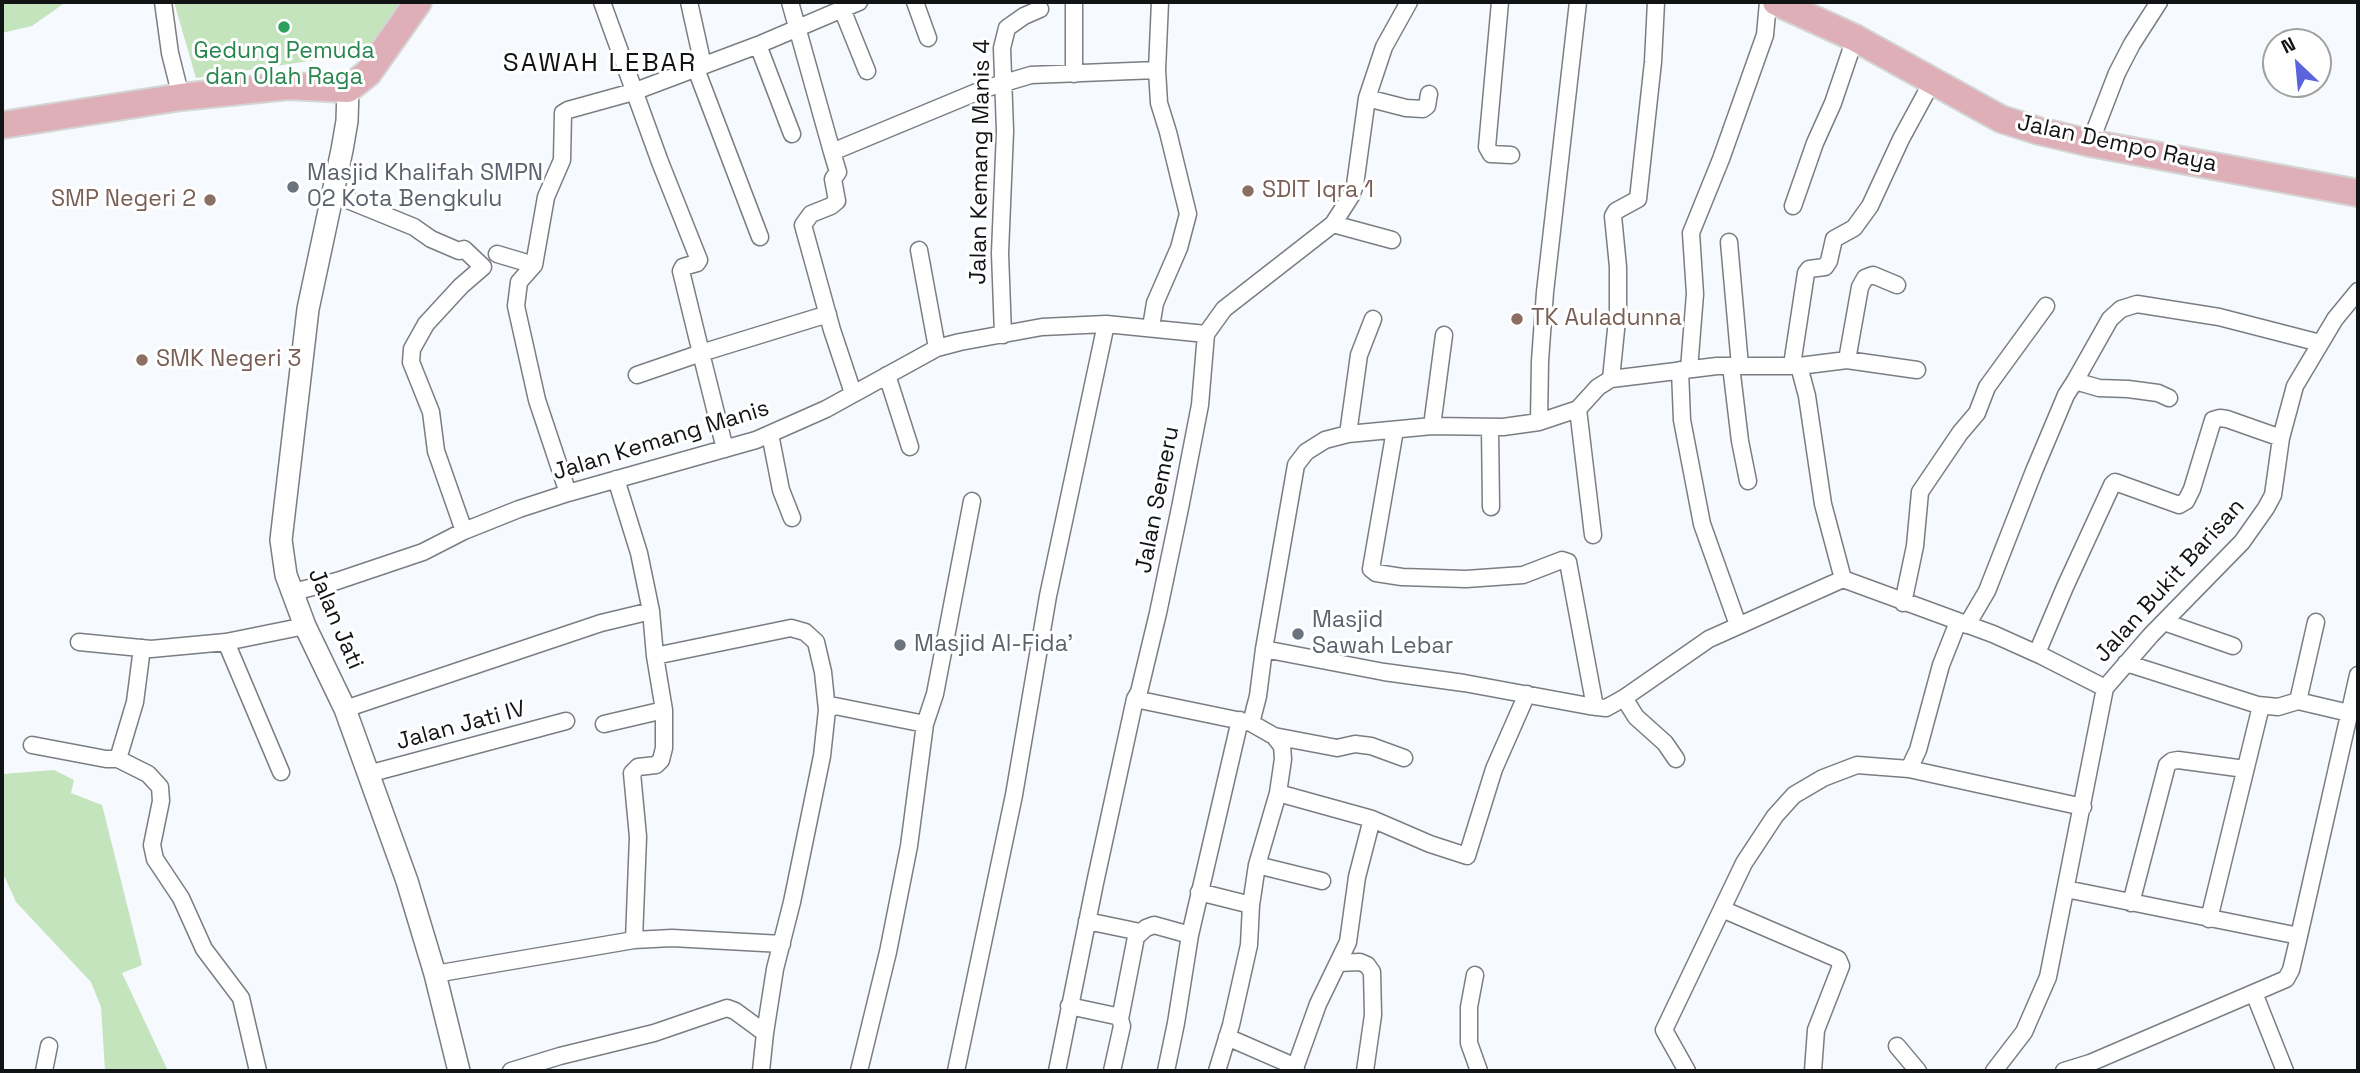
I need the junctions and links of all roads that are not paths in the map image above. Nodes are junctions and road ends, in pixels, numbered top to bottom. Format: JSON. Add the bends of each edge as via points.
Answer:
{"nodes":[{"id":1,"x":163,"y":2,"type":"edge"},
{"id":2,"x":418,"y":2,"type":"edge"},
{"id":3,"x":602,"y":2,"type":"edge"},
{"id":4,"x":689,"y":2,"type":"edge"},
{"id":5,"x":790,"y":2,"type":"edge"},
{"id":6,"x":859,"y":2,"type":"edge"},
{"id":7,"x":915,"y":2,"type":"edge"},
{"id":8,"x":1074,"y":2,"type":"edge"},
{"id":9,"x":1160,"y":2,"type":"edge"},
{"id":10,"x":1409,"y":2,"type":"edge"},
{"id":11,"x":1500,"y":2,"type":"edge"},
{"id":12,"x":1578,"y":2,"type":"edge"},
{"id":13,"x":1656,"y":2,"type":"edge"},
{"id":14,"x":1768,"y":2,"type":"edge"},
{"id":15,"x":1776,"y":2,"type":"edge"},
{"id":16,"x":2159,"y":2,"type":"edge"},
{"id":17,"x":842,"y":9,"type":"junction"},
{"id":18,"x":1040,"y":9,"type":"dead end"},
{"id":19,"x":799,"y":29,"type":"junction"},
{"id":20,"x":928,"y":38,"type":"dead end"},
{"id":21,"x":1855,"y":38,"type":"junction"},
{"id":22,"x":758,"y":45,"type":"junction"},
{"id":23,"x":699,"y":67,"type":"junction"},
{"id":24,"x":1157,"y":70,"type":"junction"},
{"id":25,"x":867,"y":71,"type":"dead end"},
{"id":26,"x":1074,"y":74,"type":"junction"},
{"id":27,"x":1933,"y":79,"type":"junction"},
{"id":28,"x":358,"y":81,"type":"junction"},
{"id":29,"x":1003,"y":83,"type":"junction"},
{"id":30,"x":633,"y":92,"type":"junction"},
{"id":31,"x":1429,"y":94,"type":"dead end"},
{"id":32,"x":181,"y":97,"type":"junction"},
{"id":33,"x":1367,"y":98,"type":"junction"},
{"id":34,"x":2,"y":125,"type":"edge"},
{"id":35,"x":792,"y":134,"type":"dead end"},
{"id":36,"x":2090,"y":143,"type":"junction"},
{"id":37,"x":832,"y":152,"type":"junction"},
{"id":38,"x":1511,"y":156,"type":"dead end"},
{"id":39,"x":2358,"y":193,"type":"edge"},
{"id":40,"x":333,"y":194,"type":"junction"},
{"id":41,"x":1793,"y":206,"type":"dead end"},
{"id":42,"x":1333,"y":224,"type":"junction"},
{"id":43,"x":760,"y":237,"type":"dead end"},
{"id":44,"x":1392,"y":240,"type":"dead end"},
{"id":45,"x":1729,"y":242,"type":"dead end"},
{"id":46,"x":919,"y":250,"type":"dead end"},
{"id":47,"x":497,"y":254,"type":"dead end"},
{"id":48,"x":534,"y":265,"type":"junction"},
{"id":49,"x":1898,"y":285,"type":"dead end"},
{"id":50,"x":2358,"y":291,"type":"edge"},
{"id":51,"x":2046,"y":306,"type":"dead end"},
{"id":52,"x":828,"y":314,"type":"junction"},
{"id":53,"x":1374,"y":319,"type":"dead end"},
{"id":54,"x":1106,"y":324,"type":"junction"},
{"id":55,"x":1151,"y":327,"type":"junction"},
{"id":56,"x":1206,"y":334,"type":"junction"},
{"id":57,"x":1003,"y":335,"type":"junction"},
{"id":58,"x":1444,"y":335,"type":"dead end"},
{"id":59,"x":2320,"y":343,"type":"junction"},
{"id":60,"x":937,"y":348,"type":"junction"},
{"id":61,"x":701,"y":354,"type":"junction"},
{"id":62,"x":1847,"y":360,"type":"junction"},
{"id":63,"x":1796,"y":365,"type":"junction"},
{"id":64,"x":1736,"y":366,"type":"junction"},
{"id":65,"x":1685,"y":369,"type":"junction"},
{"id":66,"x":1917,"y":370,"type":"dead end"},
{"id":67,"x":637,"y":375,"type":"dead end"},
{"id":68,"x":887,"y":375,"type":"junction"},
{"id":69,"x":1611,"y":379,"type":"junction"},
{"id":70,"x":2075,"y":381,"type":"junction"},
{"id":71,"x":853,"y":393,"type":"junction"},
{"id":72,"x":2169,"y":398,"type":"dead end"},
{"id":73,"x":1578,"y":409,"type":"junction"},
{"id":74,"x":1539,"y":422,"type":"junction"},
{"id":75,"x":1432,"y":426,"type":"junction"},
{"id":76,"x":1490,"y":427,"type":"junction"},
{"id":77,"x":1395,"y":430,"type":"junction"},
{"id":78,"x":1348,"y":433,"type":"junction"},
{"id":79,"x":770,"y":434,"type":"junction"},
{"id":80,"x":2281,"y":438,"type":"junction"},
{"id":81,"x":910,"y":447,"type":"dead end"},
{"id":82,"x":725,"y":450,"type":"junction"},
{"id":83,"x":616,"y":480,"type":"junction"},
{"id":84,"x":1748,"y":481,"type":"dead end"},
{"id":85,"x":568,"y":492,"type":"junction"},
{"id":86,"x":972,"y":501,"type":"dead end"},
{"id":87,"x":1491,"y":507,"type":"dead end"},
{"id":88,"x":792,"y":518,"type":"dead end"},
{"id":89,"x":464,"y":531,"type":"junction"},
{"id":90,"x":1593,"y":535,"type":"dead end"},
{"id":91,"x":1843,"y":579,"type":"junction"},
{"id":92,"x":293,"y":592,"type":"junction"},
{"id":93,"x":1903,"y":603,"type":"junction"},
{"id":94,"x":651,"y":611,"type":"junction"},
{"id":95,"x":2164,"y":622,"type":"junction"},
{"id":96,"x":2316,"y":622,"type":"dead end"},
{"id":97,"x":1963,"y":624,"type":"junction"},
{"id":98,"x":1738,"y":625,"type":"junction"},
{"id":99,"x":305,"y":626,"type":"junction"},
{"id":100,"x":79,"y":642,"type":"dead end"},
{"id":101,"x":226,"y":642,"type":"junction"},
{"id":102,"x":2233,"y":646,"type":"dead end"},
{"id":103,"x":142,"y":648,"type":"junction"},
{"id":104,"x":1264,"y":649,"type":"junction"},
{"id":105,"x":2037,"y":653,"type":"junction"},
{"id":106,"x":655,"y":656,"type":"junction"},
{"id":107,"x":2126,"y":663,"type":"junction"},
{"id":108,"x":2358,"y":676,"type":"edge"},
{"id":109,"x":2105,"y":688,"type":"junction"},
{"id":110,"x":1527,"y":694,"type":"junction"},
{"id":111,"x":2356,"y":696,"type":"edge"},
{"id":112,"x":1624,"y":698,"type":"junction"},
{"id":113,"x":1135,"y":699,"type":"junction"},
{"id":114,"x":2298,"y":701,"type":"junction"},
{"id":115,"x":2258,"y":705,"type":"junction"},
{"id":116,"x":1595,"y":707,"type":"junction"},
{"id":117,"x":345,"y":709,"type":"junction"},
{"id":118,"x":664,"y":710,"type":"junction"},
{"id":119,"x":827,"y":710,"type":"junction"},
{"id":120,"x":2349,"y":713,"type":"junction"},
{"id":121,"x":566,"y":721,"type":"dead end"},
{"id":122,"x":1245,"y":722,"type":"junction"},
{"id":123,"x":604,"y":723,"type":"dead end"},
{"id":124,"x":925,"y":724,"type":"junction"},
{"id":125,"x":1274,"y":736,"type":"junction"},
{"id":126,"x":32,"y":745,"type":"dead end"},
{"id":127,"x":1405,"y":758,"type":"dead end"},
{"id":128,"x":118,"y":759,"type":"junction"},
{"id":129,"x":1676,"y":759,"type":"dead end"},
{"id":130,"x":1909,"y":769,"type":"junction"},
{"id":131,"x":2245,"y":769,"type":"junction"},
{"id":132,"x":281,"y":772,"type":"dead end"},
{"id":133,"x":368,"y":775,"type":"junction"},
{"id":134,"x":1278,"y":793,"type":"junction"},
{"id":135,"x":2083,"y":807,"type":"junction"},
{"id":136,"x":1372,"y":819,"type":"junction"},
{"id":137,"x":1257,"y":865,"type":"junction"},
{"id":138,"x":1322,"y":881,"type":"dead end"},
{"id":139,"x":2066,"y":889,"type":"junction"},
{"id":140,"x":1199,"y":892,"type":"junction"},
{"id":141,"x":2131,"y":903,"type":"junction"},
{"id":142,"x":1251,"y":905,"type":"junction"},
{"id":143,"x":1721,"y":909,"type":"junction"},
{"id":144,"x":2209,"y":919,"type":"junction"},
{"id":145,"x":1087,"y":921,"type":"junction"},
{"id":146,"x":1140,"y":932,"type":"junction"},
{"id":147,"x":1190,"y":935,"type":"junction"},
{"id":148,"x":2299,"y":936,"type":"junction"},
{"id":149,"x":634,"y":940,"type":"junction"},
{"id":150,"x":782,"y":944,"type":"junction"},
{"id":151,"x":1338,"y":963,"type":"junction"},
{"id":152,"x":435,"y":974,"type":"junction"},
{"id":153,"x":1475,"y":975,"type":"dead end"},
{"id":154,"x":2254,"y":993,"type":"junction"},
{"id":155,"x":1069,"y":1006,"type":"junction"},
{"id":156,"x":1120,"y":1019,"type":"junction"},
{"id":157,"x":1469,"y":1027,"type":"junction"},
{"id":158,"x":765,"y":1033,"type":"junction"},
{"id":159,"x":1227,"y":1037,"type":"junction"},
{"id":160,"x":49,"y":1046,"type":"dead end"},
{"id":161,"x":1897,"y":1046,"type":"dead end"},
{"id":162,"x":1295,"y":1069,"type":"edge"},
{"id":163,"x":44,"y":1071,"type":"edge"},
{"id":164,"x":258,"y":1071,"type":"edge"},
{"id":165,"x":459,"y":1071,"type":"edge"},
{"id":166,"x":511,"y":1071,"type":"edge"},
{"id":167,"x":761,"y":1071,"type":"edge"},
{"id":168,"x":859,"y":1071,"type":"edge"},
{"id":169,"x":956,"y":1071,"type":"edge"},
{"id":170,"x":1057,"y":1071,"type":"edge"},
{"id":171,"x":1112,"y":1071,"type":"edge"},
{"id":172,"x":1166,"y":1071,"type":"edge"},
{"id":173,"x":1217,"y":1071,"type":"edge"},
{"id":174,"x":1365,"y":1071,"type":"edge"},
{"id":175,"x":1468,"y":1071,"type":"edge"},
{"id":176,"x":1479,"y":1071,"type":"edge"},
{"id":177,"x":1687,"y":1071,"type":"edge"},
{"id":178,"x":1814,"y":1071,"type":"edge"},
{"id":179,"x":1918,"y":1071,"type":"edge"},
{"id":180,"x":1994,"y":1071,"type":"edge"},
{"id":181,"x":2064,"y":1071,"type":"edge"},
{"id":182,"x":2285,"y":1071,"type":"edge"}],
"edges":[{"from":1,"to":32,"type":"street"},
{"from":2,"to":28,"type":"main road"},
{"from":3,"to":30,"type":"street"},
{"from":4,"to":23,"type":"street"},
{"from":5,"to":19,"type":"street"},
{"from":6,"to":17,"type":"street"},
{"from":7,"to":20,"type":"street"},
{"from":8,"to":26,"type":"street"},
{"from":9,"to":24,"type":"street"},
{"from":10,"to":33,"type":"street","via":[[1384,47]]},
{"from":11,"to":38,"type":"street","via":[[1487,147],[1491,154]]},
{"from":12,"to":74,"type":"street","via":[[1545,292]]},
{"from":13,"to":69,"type":"street","via":[[1638,199],[1613,216],[1618,310]]},
{"from":14,"to":65,"type":"street","via":[[1765,35],[1691,233],[1695,294]]},
{"from":15,"to":21,"type":"main road","name":"Jalan Dempo Raya"},
{"from":16,"to":36,"type":"street","via":[[2117,74]]},
{"from":17,"to":19,"type":"street"},
{"from":17,"to":25,"type":"street"},
{"from":18,"to":29,"type":"street","name":"Jalan Kemang Manis 4","via":[[1007,28],[1001,55]]},
{"from":19,"to":22,"type":"street"},
{"from":19,"to":37,"type":"street"},
{"from":21,"to":27,"type":"main road","name":"Jalan Dempo Raya"},
{"from":21,"to":41,"type":"street"},
{"from":22,"to":23,"type":"street"},
{"from":22,"to":35,"type":"street"},
{"from":23,"to":30,"type":"street"},
{"from":23,"to":43,"type":"street"},
{"from":24,"to":26,"type":"street"},
{"from":24,"to":55,"type":"street","via":[[1159,103],[1188,214],[1155,303]]},
{"from":26,"to":29,"type":"street","via":[[1031,75]]},
{"from":27,"to":36,"type":"main road","name":"Jalan Dempo Raya","via":[[2001,119]]},
{"from":27,"to":63,"type":"street","via":[[1870,206],[1849,231],[1834,239],[1825,267],[1806,273]]},
{"from":28,"to":32,"type":"main road"},
{"from":28,"to":40,"type":"street","name":"Jalan Jati"},
{"from":29,"to":37,"type":"street"},
{"from":29,"to":57,"type":"street","name":"Jalan Kemang Manis 4"},
{"from":30,"to":48,"type":"street","via":[[563,113],[562,160],[546,197]]},
{"from":30,"to":61,"type":"street","via":[[699,260],[681,271]]},
{"from":31,"to":33,"type":"street","via":[[1423,108]]},
{"from":32,"to":34,"type":"main road"},
{"from":33,"to":42,"type":"street","via":[[1351,195]]},
{"from":36,"to":39,"type":"main road","name":"Jalan Dempo Raya"},
{"from":37,"to":52,"type":"street","via":[[838,172],[833,178],[837,201],[808,216],[804,227]]},
{"from":40,"to":89,"type":"street","via":[[414,226],[459,251],[464,249],[483,267],[426,324],[415,341],[411,362],[431,412],[436,451]]},
{"from":40,"to":92,"type":"street","name":"Jalan Jati","via":[[308,309],[281,540]]},
{"from":42,"to":44,"type":"street"},
{"from":42,"to":56,"type":"street","via":[[1224,309]]},
{"from":45,"to":64,"type":"street"},
{"from":46,"to":60,"type":"street"},
{"from":47,"to":48,"type":"street"},
{"from":48,"to":85,"type":"street","via":[[520,280],[516,306],[537,400]]},
{"from":49,"to":62,"type":"street","via":[[1873,275],[1865,278]]},
{"from":50,"to":59,"type":"street","name":"Jalan Bukit Barisan"},
{"from":51,"to":93,"type":"street","via":[[1920,492]]},
{"from":52,"to":61,"type":"street"},
{"from":52,"to":71,"type":"street"},
{"from":53,"to":78,"type":"street","via":[[1359,355]]},
{"from":54,"to":55,"type":"street","name":"Jalan Kemang Manis"},
{"from":54,"to":57,"type":"street","name":"Jalan Kemang Manis","via":[[1042,327]]},
{"from":54,"to":169,"type":"street"},
{"from":55,"to":56,"type":"street","name":"Jalan Kemang Manis"},
{"from":56,"to":113,"type":"street","name":"Jalan Semeru","via":[[1200,405],[1185,483]]},
{"from":57,"to":60,"type":"street","name":"Jalan Kemang Manis"},
{"from":58,"to":75,"type":"street"},
{"from":59,"to":70,"type":"street","via":[[2219,317],[2137,304],[2110,319]]},
{"from":59,"to":80,"type":"street","name":"Jalan Bukit Barisan","via":[[2295,386]]},
{"from":60,"to":68,"type":"street","name":"Jalan Kemang Manis"},
{"from":61,"to":67,"type":"street"},
{"from":61,"to":82,"type":"street"},
{"from":62,"to":63,"type":"street"},
{"from":62,"to":66,"type":"street"},
{"from":63,"to":64,"type":"street"},
{"from":63,"to":91,"type":"street","via":[[1807,396],[1823,505]]},
{"from":64,"to":65,"type":"street"},
{"from":64,"to":84,"type":"street","via":[[1740,441]]},
{"from":65,"to":69,"type":"street"},
{"from":65,"to":98,"type":"street","via":[[1682,420],[1702,524]]},
{"from":68,"to":71,"type":"street","name":"Jalan Kemang Manis"},
{"from":68,"to":81,"type":"street"},
{"from":69,"to":73,"type":"street"},
{"from":70,"to":72,"type":"street"},
{"from":70,"to":97,"type":"street","via":[[1987,591]]},
{"from":71,"to":79,"type":"street","name":"Jalan Kemang Manis"},
{"from":73,"to":74,"type":"street"},
{"from":73,"to":90,"type":"street"},
{"from":74,"to":76,"type":"street"},
{"from":75,"to":76,"type":"street"},
{"from":75,"to":77,"type":"street"},
{"from":76,"to":87,"type":"street"},
{"from":77,"to":78,"type":"street"},
{"from":77,"to":116,"type":"street","via":[[1371,569],[1402,577],[1466,579],[1523,575],[1562,560],[1568,562]]},
{"from":78,"to":104,"type":"street","via":[[1315,446],[1296,466]]},
{"from":79,"to":82,"type":"street","name":"Jalan Kemang Manis"},
{"from":79,"to":88,"type":"street"},
{"from":80,"to":95,"type":"street","name":"Jalan Bukit Barisan","via":[[2273,495],[2266,508],[2242,542]]},
{"from":80,"to":105,"type":"street","via":[[2227,419],[2213,420],[2192,489],[2179,505],[2115,482]]},
{"from":82,"to":83,"type":"street","name":"Jalan Kemang Manis"},
{"from":83,"to":85,"type":"street","name":"Jalan Kemang Manis"},
{"from":83,"to":94,"type":"street"},
{"from":85,"to":89,"type":"street","name":"Jalan Kemang Manis"},
{"from":86,"to":124,"type":"street","via":[[935,694]]},
{"from":89,"to":92,"type":"street","name":"Jalan Kemang Manis","via":[[423,552]]},
{"from":91,"to":93,"type":"street"},
{"from":91,"to":98,"type":"street"},
{"from":92,"to":99,"type":"street","name":"Jalan Jati"},
{"from":93,"to":97,"type":"street"},
{"from":94,"to":106,"type":"street"},
{"from":94,"to":117,"type":"street","via":[[601,623]]},
{"from":95,"to":102,"type":"street"},
{"from":95,"to":107,"type":"street","name":"Jalan Bukit Barisan"},
{"from":96,"to":114,"type":"street"},
{"from":97,"to":105,"type":"street"},
{"from":97,"to":130,"type":"street","via":[[1941,664]]},
{"from":98,"to":112,"type":"street","via":[[1709,639]]},
{"from":99,"to":101,"type":"street"},
{"from":99,"to":117,"type":"street","name":"Jalan Jati"},
{"from":100,"to":103,"type":"street"},
{"from":101,"to":103,"type":"street"},
{"from":101,"to":132,"type":"street"},
{"from":103,"to":128,"type":"street","via":[[135,702]]},
{"from":104,"to":110,"type":"street"},
{"from":104,"to":122,"type":"street","via":[[1258,696]]},
{"from":105,"to":109,"type":"street"},
{"from":106,"to":118,"type":"street"},
{"from":106,"to":119,"type":"street","via":[[791,628],[804,632],[816,642]]},
{"from":107,"to":109,"type":"street","name":"Jalan Bukit Barisan"},
{"from":107,"to":115,"type":"street"},
{"from":108,"to":111,"type":"street"},
{"from":109,"to":135,"type":"street","name":"Jalan Bukit Barisan"},
{"from":110,"to":116,"type":"street"},
{"from":110,"to":136,"type":"street","via":[[1494,769],[1467,856]]},
{"from":111,"to":120,"type":"street"},
{"from":112,"to":116,"type":"street","via":[[1606,708]]},
{"from":112,"to":129,"type":"street"},
{"from":113,"to":122,"type":"street"},
{"from":113,"to":145,"type":"street","name":"Jalan Semeru"},
{"from":114,"to":115,"type":"street","via":[[2278,707]]},
{"from":114,"to":120,"type":"street"},
{"from":115,"to":131,"type":"street"},
{"from":117,"to":133,"type":"street","name":"Jalan Jati"},
{"from":118,"to":123,"type":"street"},
{"from":118,"to":149,"type":"street","via":[[661,761],[632,773],[638,837]]},
{"from":119,"to":124,"type":"street","via":[[835,706]]},
{"from":119,"to":150,"type":"street","via":[[822,756]]},
{"from":120,"to":148,"type":"street"},
{"from":121,"to":133,"type":"street","name":"Jalan Jati IV"},
{"from":122,"to":125,"type":"street"},
{"from":122,"to":140,"type":"street"},
{"from":124,"to":168,"type":"street","via":[[909,846]]},
{"from":125,"to":127,"type":"street","via":[[1337,748],[1371,746]]},
{"from":125,"to":134,"type":"street","via":[[1282,746],[1283,759]]},
{"from":126,"to":128,"type":"street"},
{"from":128,"to":164,"type":"street","via":[[148,774],[160,787],[152,845],[155,859],[181,898],[204,949],[241,998]]},
{"from":130,"to":135,"type":"street"},
{"from":130,"to":143,"type":"street","via":[[1857,765],[1794,795],[1744,863]]},
{"from":131,"to":141,"type":"street","via":[[2178,760],[2168,765]]},
{"from":131,"to":144,"type":"street"},
{"from":133,"to":152,"type":"street","name":"Jalan Jati"},
{"from":134,"to":136,"type":"street"},
{"from":134,"to":137,"type":"street"},
{"from":135,"to":139,"type":"street","name":"Jalan Bukit Barisan"},
{"from":136,"to":151,"type":"street","via":[[1357,877],[1348,942]]},
{"from":137,"to":138,"type":"street"},
{"from":137,"to":142,"type":"street"},
{"from":139,"to":141,"type":"street"},
{"from":139,"to":180,"type":"street","name":"Jalan Bukit Barisan","via":[[2038,1005]]},
{"from":140,"to":142,"type":"street"},
{"from":140,"to":147,"type":"street"},
{"from":141,"to":144,"type":"street"},
{"from":142,"to":159,"type":"street","via":[[1248,945]]},
{"from":143,"to":177,"type":"street","via":[[1664,1030]]},
{"from":143,"to":178,"type":"street","via":[[1838,959],[1841,966],[1816,1030]]},
{"from":144,"to":148,"type":"street"},
{"from":145,"to":146,"type":"street"},
{"from":145,"to":155,"type":"street","name":"Jalan Semeru"},
{"from":146,"to":147,"type":"street","via":[[1154,925]]},
{"from":146,"to":156,"type":"street"},
{"from":147,"to":172,"type":"street"},
{"from":148,"to":154,"type":"street","via":[[2286,979]]},
{"from":149,"to":150,"type":"street","via":[[672,937]]},
{"from":149,"to":152,"type":"street"},
{"from":150,"to":158,"type":"street"},
{"from":151,"to":162,"type":"street"},
{"from":151,"to":174,"type":"street","via":[[1360,962],[1372,972],[1373,1015]]},
{"from":152,"to":165,"type":"street","name":"Jalan Jati"},
{"from":153,"to":157,"type":"street"},
{"from":154,"to":181,"type":"street"},
{"from":154,"to":182,"type":"street"},
{"from":155,"to":156,"type":"street"},
{"from":155,"to":170,"type":"street","name":"Jalan Semeru"},
{"from":156,"to":171,"type":"street"},
{"from":157,"to":175,"type":"street","via":[[1463,1046]]},
{"from":157,"to":176,"type":"street","via":[[1469,1043]]},
{"from":158,"to":166,"type":"street","via":[[727,1009]]},
{"from":158,"to":167,"type":"street"},
{"from":159,"to":162,"type":"street"},
{"from":159,"to":173,"type":"street"},
{"from":160,"to":163,"type":"street"},
{"from":161,"to":179,"type":"street"}]}
